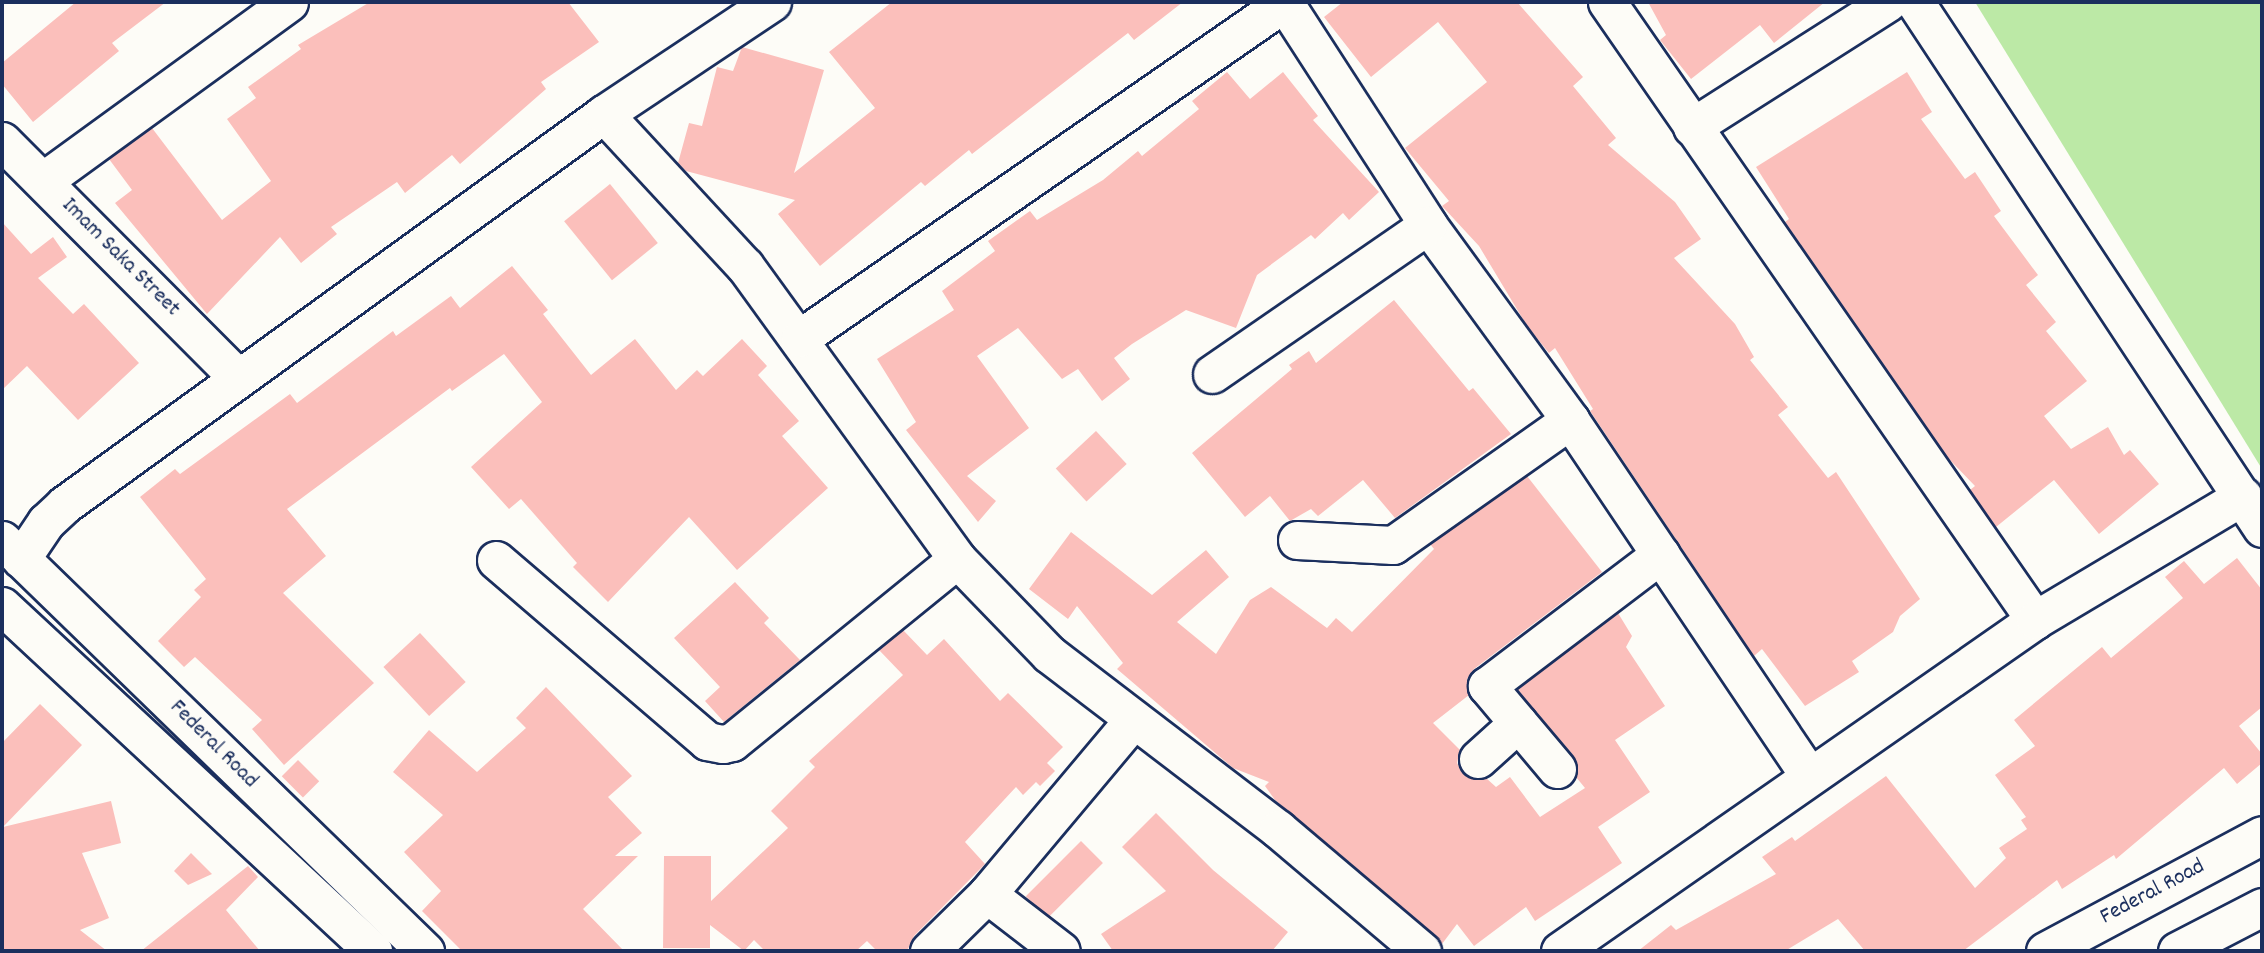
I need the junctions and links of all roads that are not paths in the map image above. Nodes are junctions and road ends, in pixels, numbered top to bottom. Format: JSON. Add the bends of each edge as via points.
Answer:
{"nodes":[{"id":1,"x":289,"y":2,"type":"edge"},
{"id":2,"x":772,"y":2,"type":"edge"},
{"id":3,"x":1285,"y":2,"type":"edge"},
{"id":4,"x":1606,"y":2,"type":"edge"},
{"id":5,"x":1888,"y":2,"type":"edge"},
{"id":6,"x":1915,"y":2,"type":"edge"},
{"id":7,"x":604,"y":114,"type":"junction"},
{"id":8,"x":1692,"y":127,"type":"junction"},
{"id":9,"x":2,"y":141,"type":"edge"},
{"id":10,"x":44,"y":181,"type":"junction"},
{"id":11,"x":1428,"y":225,"type":"junction"},
{"id":12,"x":800,"y":338,"type":"junction"},
{"id":13,"x":1212,"y":374,"type":"dead end"},
{"id":14,"x":237,"y":377,"type":"junction"},
{"id":15,"x":1570,"y":420,"type":"junction"},
{"id":16,"x":2242,"y":496,"type":"junction"},
{"id":17,"x":2262,"y":528,"type":"edge"},
{"id":18,"x":1297,"y":540,"type":"dead end"},
{"id":19,"x":12,"y":549,"type":"edge"},
{"id":20,"x":1661,"y":554,"type":"junction"},
{"id":21,"x":957,"y":559,"type":"junction"},
{"id":22,"x":496,"y":560,"type":"dead end"},
{"id":23,"x":2,"y":606,"type":"edge"},
{"id":24,"x":2035,"y":620,"type":"junction"},
{"id":25,"x":16,"y":638,"type":"edge"},
{"id":26,"x":1132,"y":721,"type":"junction"},
{"id":27,"x":1518,"y":723,"type":"junction"},
{"id":28,"x":1478,"y":759,"type":"dead end"},
{"id":29,"x":1557,"y":769,"type":"dead end"},
{"id":30,"x":1808,"y":774,"type":"junction"},
{"id":31,"x":2262,"y":835,"type":"edge"},
{"id":32,"x":987,"y":894,"type":"junction"},
{"id":33,"x":2262,"y":907,"type":"edge"},
{"id":34,"x":373,"y":951,"type":"edge"},
{"id":35,"x":425,"y":951,"type":"edge"},
{"id":36,"x":929,"y":951,"type":"edge"},
{"id":37,"x":1061,"y":951,"type":"edge"},
{"id":38,"x":1422,"y":951,"type":"edge"},
{"id":39,"x":1560,"y":951,"type":"edge"},
{"id":40,"x":2045,"y":951,"type":"edge"},
{"id":41,"x":2177,"y":951,"type":"edge"}],
"edges":[{"from":1,"to":10,"type":"street"},
{"from":2,"to":7,"type":"street"},
{"from":3,"to":11,"type":"street"},
{"from":3,"to":12,"type":"street"},
{"from":4,"to":8,"type":"street"},
{"from":5,"to":8,"type":"street"},
{"from":6,"to":16,"type":"street"},
{"from":7,"to":12,"type":"street","via":[[745,266]]},
{"from":7,"to":14,"type":"street"},
{"from":8,"to":24,"type":"street"},
{"from":9,"to":10,"type":"street","name":"Imam Saka Street"},
{"from":10,"to":14,"type":"street","name":"Imam Saka Street"},
{"from":11,"to":13,"type":"street"},
{"from":11,"to":15,"type":"street"},
{"from":12,"to":21,"type":"street"},
{"from":14,"to":19,"type":"street"},
{"from":15,"to":18,"type":"street","via":[[1393,545]]},
{"from":15,"to":20,"type":"street"},
{"from":16,"to":17,"type":"street"},
{"from":16,"to":24,"type":"street"},
{"from":19,"to":35,"type":"street","name":"Federal Road"},
{"from":20,"to":27,"type":"street","via":[[1487,686]]},
{"from":20,"to":30,"type":"street"},
{"from":21,"to":22,"type":"street","via":[[732,742],[723,744],[707,741]]},
{"from":21,"to":26,"type":"street","via":[[1049,654]]},
{"from":23,"to":25,"type":"street","name":"Federal Road"},
{"from":24,"to":30,"type":"street"},
{"from":25,"to":34,"type":"street","name":"Federal Road"},
{"from":26,"to":32,"type":"street"},
{"from":26,"to":38,"type":"street","via":[[1278,829]]},
{"from":27,"to":28,"type":"street"},
{"from":27,"to":29,"type":"street"},
{"from":30,"to":39,"type":"street"},
{"from":31,"to":40,"type":"street","name":"Federal Road"},
{"from":32,"to":36,"type":"street"},
{"from":32,"to":37,"type":"street"},
{"from":33,"to":41,"type":"street"}]}
